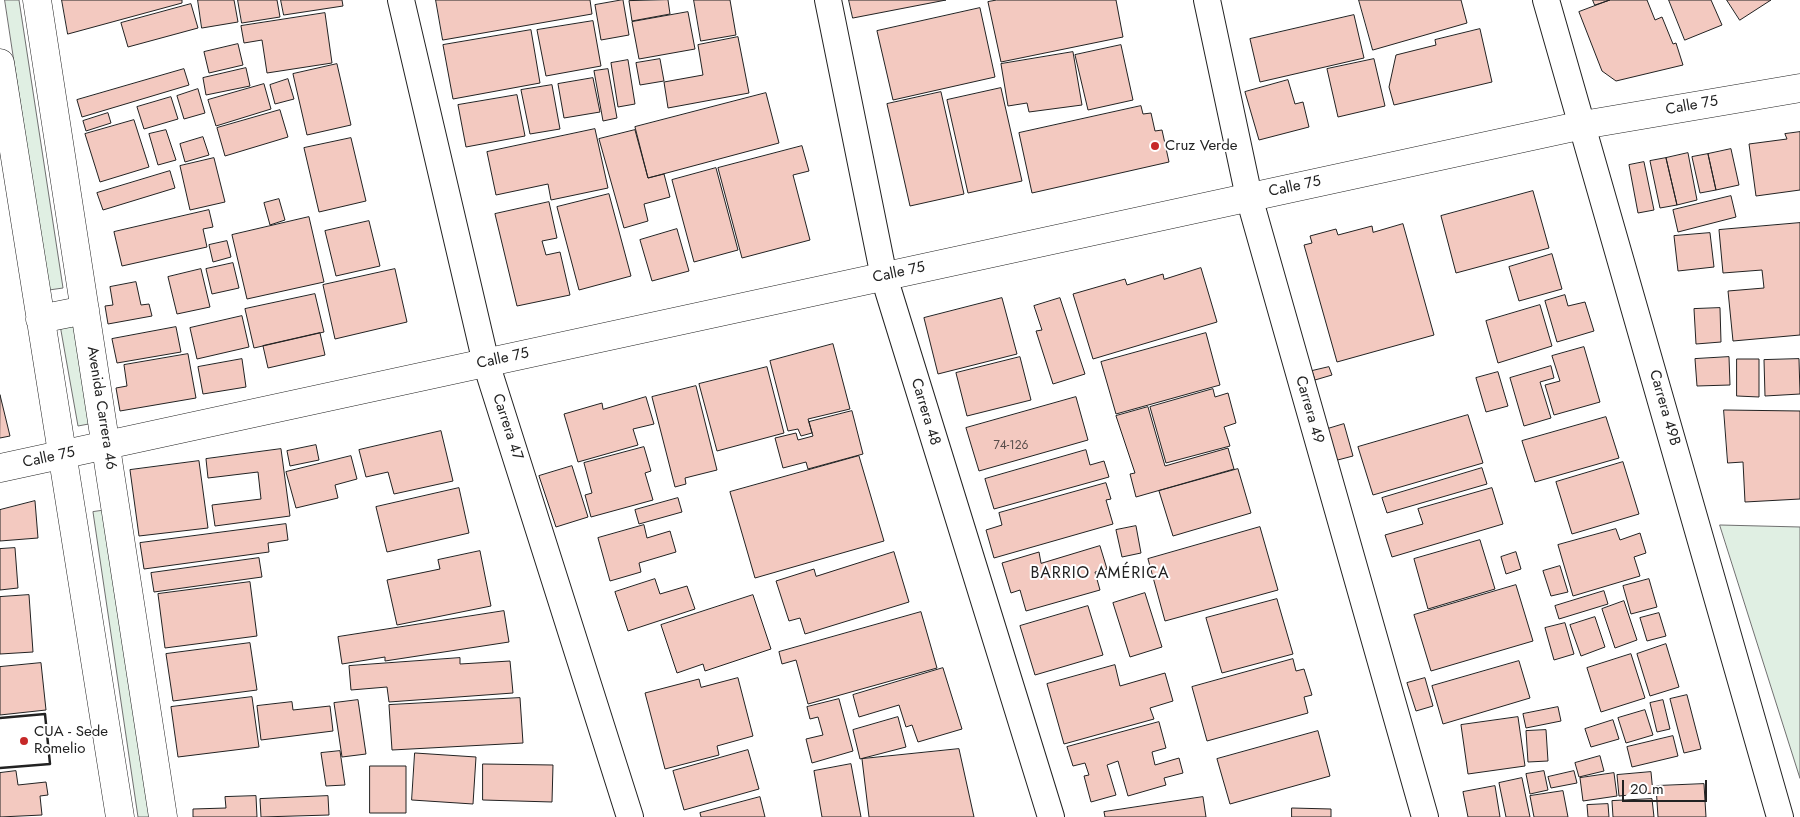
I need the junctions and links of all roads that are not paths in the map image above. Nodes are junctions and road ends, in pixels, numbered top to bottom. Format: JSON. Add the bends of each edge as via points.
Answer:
{"nodes":[{"id":1,"x":37,"y":0,"type":"edge"},
{"id":2,"x":401,"y":0,"type":"edge"},
{"id":3,"x":828,"y":0,"type":"edge"},
{"id":4,"x":1207,"y":0,"type":"edge"},
{"id":5,"x":1546,"y":0,"type":"edge"},
{"id":6,"x":0,"y":63,"type":"edge"},
{"id":7,"x":1800,"y":88,"type":"edge"},
{"id":8,"x":1583,"y":125,"type":"junction"},
{"id":9,"x":1249,"y":197,"type":"junction"},
{"id":10,"x":884,"y":276,"type":"junction"},
{"id":11,"x":85,"y":310,"type":"junction"},
{"id":12,"x":40,"y":319,"type":"junction"},
{"id":13,"x":486,"y":363,"type":"junction"},
{"id":14,"x":106,"y":445,"type":"junction"},
{"id":15,"x":62,"y":455,"type":"junction"},
{"id":16,"x":0,"y":468,"type":"edge"},
{"id":17,"x":120,"y":817,"type":"edge"},
{"id":18,"x":163,"y":817,"type":"edge"},
{"id":19,"x":630,"y":817,"type":"edge"},
{"id":20,"x":1051,"y":817,"type":"edge"},
{"id":21,"x":1424,"y":817,"type":"edge"},
{"id":22,"x":1780,"y":817,"type":"edge"}],
"edges":[{"from":1,"to":11,"type":"street","name":"Avenida Carrera 46"},
{"from":2,"to":13,"type":"street","name":"Carrera 47"},
{"from":3,"to":10,"type":"street","name":"Carrera 48"},
{"from":4,"to":9,"type":"street","name":"Carrera 49"},
{"from":5,"to":8,"type":"street","name":"Carrera 49B"},
{"from":6,"to":12,"type":"street"},
{"from":7,"to":8,"type":"street","name":"Calle 75"},
{"from":8,"to":9,"type":"street","name":"Calle 75"},
{"from":8,"to":22,"type":"street","name":"Carrera 49B"},
{"from":9,"to":10,"type":"street","name":"Calle 75"},
{"from":9,"to":21,"type":"street","name":"Carrera 49"},
{"from":10,"to":13,"type":"street","name":"Calle 75"},
{"from":10,"to":20,"type":"street","name":"Carrera 48"},
{"from":11,"to":12,"type":"street"},
{"from":11,"to":14,"type":"street","name":"Avenida Carrera 46"},
{"from":12,"to":15,"type":"street"},
{"from":13,"to":14,"type":"street","name":"Calle 75"},
{"from":13,"to":19,"type":"street","name":"Carrera 47"},
{"from":14,"to":15,"type":"street","name":"Calle 75"},
{"from":14,"to":18,"type":"street","name":"Avenida Carrera 46"},
{"from":15,"to":16,"type":"street","name":"Calle 75"},
{"from":15,"to":17,"type":"street"}]}
